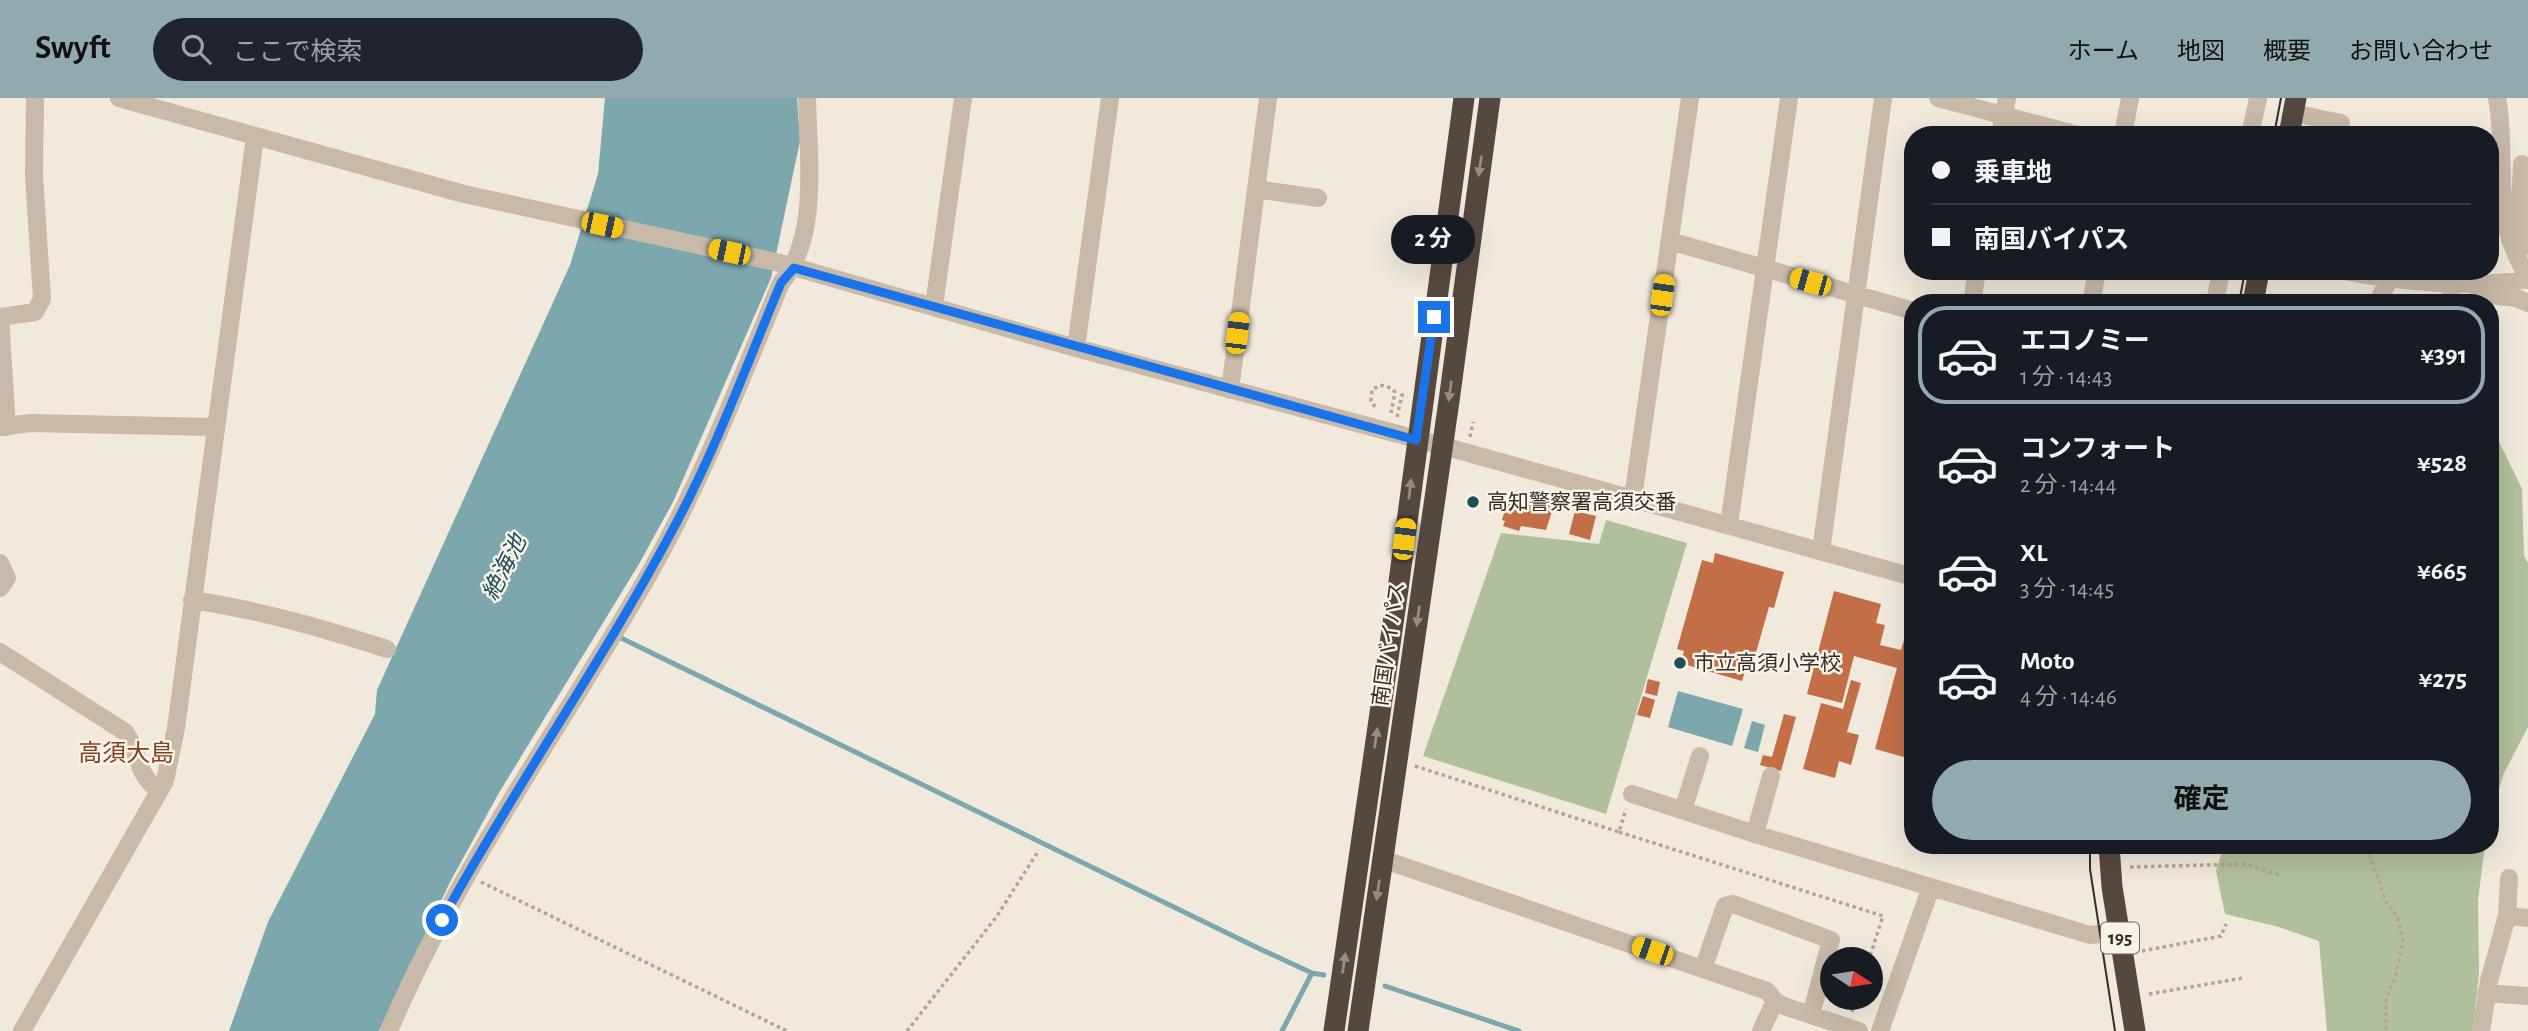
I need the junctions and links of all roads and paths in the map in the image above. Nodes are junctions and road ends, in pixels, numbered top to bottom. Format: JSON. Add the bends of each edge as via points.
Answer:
{"nodes":[{"id":1,"x":35,"y":98,"type":"edge"},
{"id":2,"x":119,"y":98,"type":"edge"},
{"id":3,"x":807,"y":98,"type":"edge"},
{"id":4,"x":963,"y":98,"type":"edge"},
{"id":5,"x":1110,"y":98,"type":"edge"},
{"id":6,"x":1268,"y":98,"type":"edge"},
{"id":7,"x":1464,"y":98,"type":"edge"},
{"id":8,"x":1489,"y":98,"type":"edge"},
{"id":9,"x":1690,"y":98,"type":"edge"},
{"id":10,"x":1789,"y":98,"type":"edge"},
{"id":11,"x":1883,"y":98,"type":"edge"},
{"id":12,"x":1938,"y":98,"type":"edge"},
{"id":13,"x":2130,"y":98,"type":"edge"},
{"id":14,"x":2258,"y":98,"type":"edge"},
{"id":15,"x":2497,"y":98,"type":"edge"},
{"id":16,"x":2295,"y":105,"type":"edge"},
{"id":17,"x":2005,"y":107,"type":"edge"},
{"id":18,"x":2341,"y":123,"type":"dead end"},
{"id":19,"x":2002,"y":126,"type":"edge"},
{"id":20,"x":2055,"y":126,"type":"edge"},
{"id":21,"x":2125,"y":126,"type":"edge"},
{"id":22,"x":2252,"y":126,"type":"edge"},
{"id":23,"x":2290,"y":126,"type":"edge"},
{"id":24,"x":255,"y":137,"type":"junction"},
{"id":25,"x":2522,"y":164,"type":"dead end"},
{"id":26,"x":1256,"y":189,"type":"junction"},
{"id":27,"x":1318,"y":198,"type":"dead end"},
{"id":28,"x":1670,"y":241,"type":"junction"},
{"id":29,"x":2525,"y":254,"type":"edge"},
{"id":30,"x":787,"y":265,"type":"junction"},
{"id":31,"x":1765,"y":269,"type":"junction"},
{"id":32,"x":2528,"y":279,"type":"edge"},
{"id":33,"x":2399,"y":280,"type":"edge"},
{"id":34,"x":2451,"y":292,"type":"edge"},
{"id":35,"x":2473,"y":294,"type":"edge"},
{"id":36,"x":1856,"y":295,"type":"junction"},
{"id":37,"x":2499,"y":296,"type":"edge"},
{"id":38,"x":2528,"y":303,"type":"edge"},
{"id":39,"x":934,"y":306,"type":"junction"},
{"id":40,"x":1904,"y":308,"type":"edge"},
{"id":41,"x":1076,"y":348,"type":"junction"},
{"id":42,"x":1230,"y":390,"type":"junction"},
{"id":43,"x":1375,"y":407,"type":"dead end"},
{"id":44,"x":1399,"y":408,"type":"dead end"},
{"id":45,"x":1391,"y":415,"type":"dead end"},
{"id":46,"x":1397,"y":417,"type":"dead end"},
{"id":47,"x":1473,"y":422,"type":"dead end"},
{"id":48,"x":3,"y":427,"type":"edge"},
{"id":49,"x":214,"y":427,"type":"junction"},
{"id":50,"x":1469,"y":439,"type":"dead end"},
{"id":51,"x":1416,"y":440,"type":"junction"},
{"id":52,"x":1442,"y":447,"type":"junction"},
{"id":53,"x":1633,"y":498,"type":"junction"},
{"id":54,"x":1729,"y":525,"type":"junction"},
{"id":55,"x":1821,"y":551,"type":"junction"},
{"id":56,"x":0,"y":563,"type":"edge"},
{"id":57,"x":1904,"y":574,"type":"edge"},
{"id":58,"x":0,"y":588,"type":"edge"},
{"id":59,"x":192,"y":600,"type":"junction"},
{"id":60,"x":387,"y":649,"type":"dead end"},
{"id":61,"x":0,"y":652,"type":"edge"},
{"id":62,"x":1699,"y":756,"type":"dead end"},
{"id":63,"x":1410,"y":764,"type":"dead end"},
{"id":64,"x":1771,"y":776,"type":"dead end"},
{"id":65,"x":159,"y":792,"type":"junction"},
{"id":66,"x":1632,"y":794,"type":"joint"},
{"id":67,"x":1683,"y":810,"type":"junction"},
{"id":68,"x":1619,"y":832,"type":"junction"},
{"id":69,"x":1755,"y":834,"type":"junction"},
{"id":70,"x":1039,"y":850,"type":"dead end"},
{"id":71,"x":2109,"y":854,"type":"edge"},
{"id":72,"x":2368,"y":854,"type":"edge"},
{"id":73,"x":1382,"y":859,"type":"junction"},
{"id":74,"x":2110,"y":868,"type":"junction"},
{"id":75,"x":466,"y":875,"type":"junction"},
{"id":76,"x":2283,"y":876,"type":"dead end"},
{"id":77,"x":2510,"y":878,"type":"dead end"},
{"id":78,"x":1931,"y":887,"type":"junction"},
{"id":79,"x":2507,"y":916,"type":"junction"},
{"id":80,"x":2528,"y":918,"type":"edge"},
{"id":81,"x":2226,"y":924,"type":"dead end"},
{"id":82,"x":2119,"y":932,"type":"junction"},
{"id":83,"x":1873,"y":947,"type":"edge"},
{"id":84,"x":2122,"y":955,"type":"junction"},
{"id":85,"x":1703,"y":969,"type":"junction"},
{"id":86,"x":2243,"y":978,"type":"dead end"},
{"id":87,"x":2486,"y":993,"type":"junction"},
{"id":88,"x":2528,"y":996,"type":"edge"},
{"id":89,"x":2129,"y":998,"type":"junction"},
{"id":90,"x":1775,"y":1001,"type":"junction"},
{"id":91,"x":1811,"y":1015,"type":"junction"},
{"id":92,"x":777,"y":1029,"type":"edge"},
{"id":93,"x":22,"y":1031,"type":"edge"},
{"id":94,"x":389,"y":1031,"type":"edge"},
{"id":95,"x":787,"y":1031,"type":"edge"},
{"id":96,"x":907,"y":1031,"type":"edge"},
{"id":97,"x":1334,"y":1031,"type":"edge"},
{"id":98,"x":1358,"y":1031,"type":"edge"},
{"id":99,"x":1761,"y":1031,"type":"edge"},
{"id":100,"x":1859,"y":1031,"type":"edge"},
{"id":101,"x":1880,"y":1031,"type":"edge"},
{"id":102,"x":2136,"y":1031,"type":"edge"},
{"id":103,"x":2386,"y":1031,"type":"edge"},
{"id":104,"x":2481,"y":1031,"type":"edge"}],
"edges":[{"from":1,"to":48,"type":"street","via":[[34,176],[42,299],[35,312],[0,317]]},
{"from":2,"to":24,"type":"street"},
{"from":3,"to":30,"type":"street","via":[[811,184],[800,249]]},
{"from":4,"to":39,"type":"street"},
{"from":5,"to":41,"type":"street"},
{"from":6,"to":26,"type":"street"},
{"from":7,"to":51,"type":"highway","name":"南国バイパス"},
{"from":8,"to":52,"type":"highway","name":"南国バイパス","one_way":true},
{"from":9,"to":28,"type":"street"},
{"from":10,"to":31,"type":"street"},
{"from":11,"to":36,"type":"street"},
{"from":12,"to":17,"type":"street"},
{"from":13,"to":21,"type":"street"},
{"from":14,"to":22,"type":"street"},
{"from":15,"to":29,"type":"street","via":[[2504,209],[2510,239]]},
{"from":16,"to":18,"type":"street"},
{"from":16,"to":23,"type":"highway"},
{"from":17,"to":19,"type":"street"},
{"from":17,"to":20,"type":"street"},
{"from":24,"to":30,"type":"street","via":[[464,194]]},
{"from":24,"to":49,"type":"street"},
{"from":25,"to":29,"type":"street"},
{"from":26,"to":27,"type":"street"},
{"from":26,"to":42,"type":"street"},
{"from":28,"to":31,"type":"street"},
{"from":28,"to":53,"type":"street"},
{"from":29,"to":32,"type":"street"},
{"from":30,"to":39,"type":"street"},
{"from":30,"to":75,"type":"street","via":[[674,529]]},
{"from":31,"to":36,"type":"street"},
{"from":31,"to":54,"type":"street"},
{"from":32,"to":34,"type":"street"},
{"from":33,"to":34,"type":"street"},
{"from":34,"to":35,"type":"street"},
{"from":36,"to":40,"type":"street"},
{"from":36,"to":55,"type":"street"},
{"from":37,"to":38,"type":"street"},
{"from":39,"to":41,"type":"street"},
{"from":41,"to":42,"type":"street"},
{"from":42,"to":51,"type":"street"},
{"from":43,"to":45,"type":"path","via":[[1371,396],[1376,387],[1391,388],[1395,392]]},
{"from":44,"to":46,"type":"path"},
{"from":47,"to":50,"type":"path"},
{"from":48,"to":49,"type":"street","via":[[30,423]]},
{"from":49,"to":59,"type":"street"},
{"from":51,"to":52,"type":"street"},
{"from":97,"to":51,"type":"highway","name":"南国バイパス","one_way":true},
{"from":52,"to":53,"type":"street"},
{"from":52,"to":73,"type":"highway","name":"南国バイパス","one_way":true},
{"from":53,"to":54,"type":"street"},
{"from":54,"to":55,"type":"street"},
{"from":55,"to":57,"type":"street"},
{"from":56,"to":58,"type":"street","via":[[6,578]]},
{"from":59,"to":60,"type":"street","via":[[259,611]]},
{"from":59,"to":65,"type":"street","via":[[176,728]]},
{"from":61,"to":65,"type":"street","via":[[125,732],[135,746],[146,782]]},
{"from":62,"to":67,"type":"street"},
{"from":63,"to":68,"type":"path"},
{"from":64,"to":69,"type":"street"},
{"from":65,"to":93,"type":"street"},
{"from":66,"to":67,"type":"street"},
{"from":66,"to":68,"type":"path"},
{"from":67,"to":69,"type":"street"},
{"from":68,"to":83,"type":"path","via":[[1883,916]]},
{"from":69,"to":78,"type":"street"},
{"from":70,"to":96,"type":"path","via":[[997,916]]},
{"from":71,"to":74,"type":"highway","number":"195"},
{"from":72,"to":103,"type":"path","via":[[2403,940],[2386,998]]},
{"from":73,"to":85,"type":"street"},
{"from":73,"to":98,"type":"highway","name":"南国バイパス","one_way":true},
{"from":74,"to":76,"type":"path","via":[[2246,864]]},
{"from":74,"to":82,"type":"highway","number":"195"},
{"from":75,"to":92,"type":"path"},
{"from":75,"to":94,"type":"street"},
{"from":77,"to":79,"type":"street"},
{"from":78,"to":82,"type":"street","via":[[2090,935]]},
{"from":78,"to":101,"type":"street"},
{"from":79,"to":80,"type":"street"},
{"from":79,"to":87,"type":"street"},
{"from":81,"to":84,"type":"path","via":[[2221,936]]},
{"from":82,"to":84,"type":"highway","number":"195"},
{"from":84,"to":89,"type":"highway","number":"195"},
{"from":85,"to":90,"type":"street","via":[[1767,991]]},
{"from":85,"to":91,"type":"street","via":[[1725,906],[1733,904],[1831,940]]},
{"from":86,"to":89,"type":"path"},
{"from":87,"to":88,"type":"street"},
{"from":87,"to":104,"type":"street"},
{"from":89,"to":102,"type":"highway","number":"195"},
{"from":90,"to":91,"type":"street"},
{"from":90,"to":99,"type":"street"},
{"from":91,"to":100,"type":"street"},
{"from":92,"to":95,"type":"path"}]}
